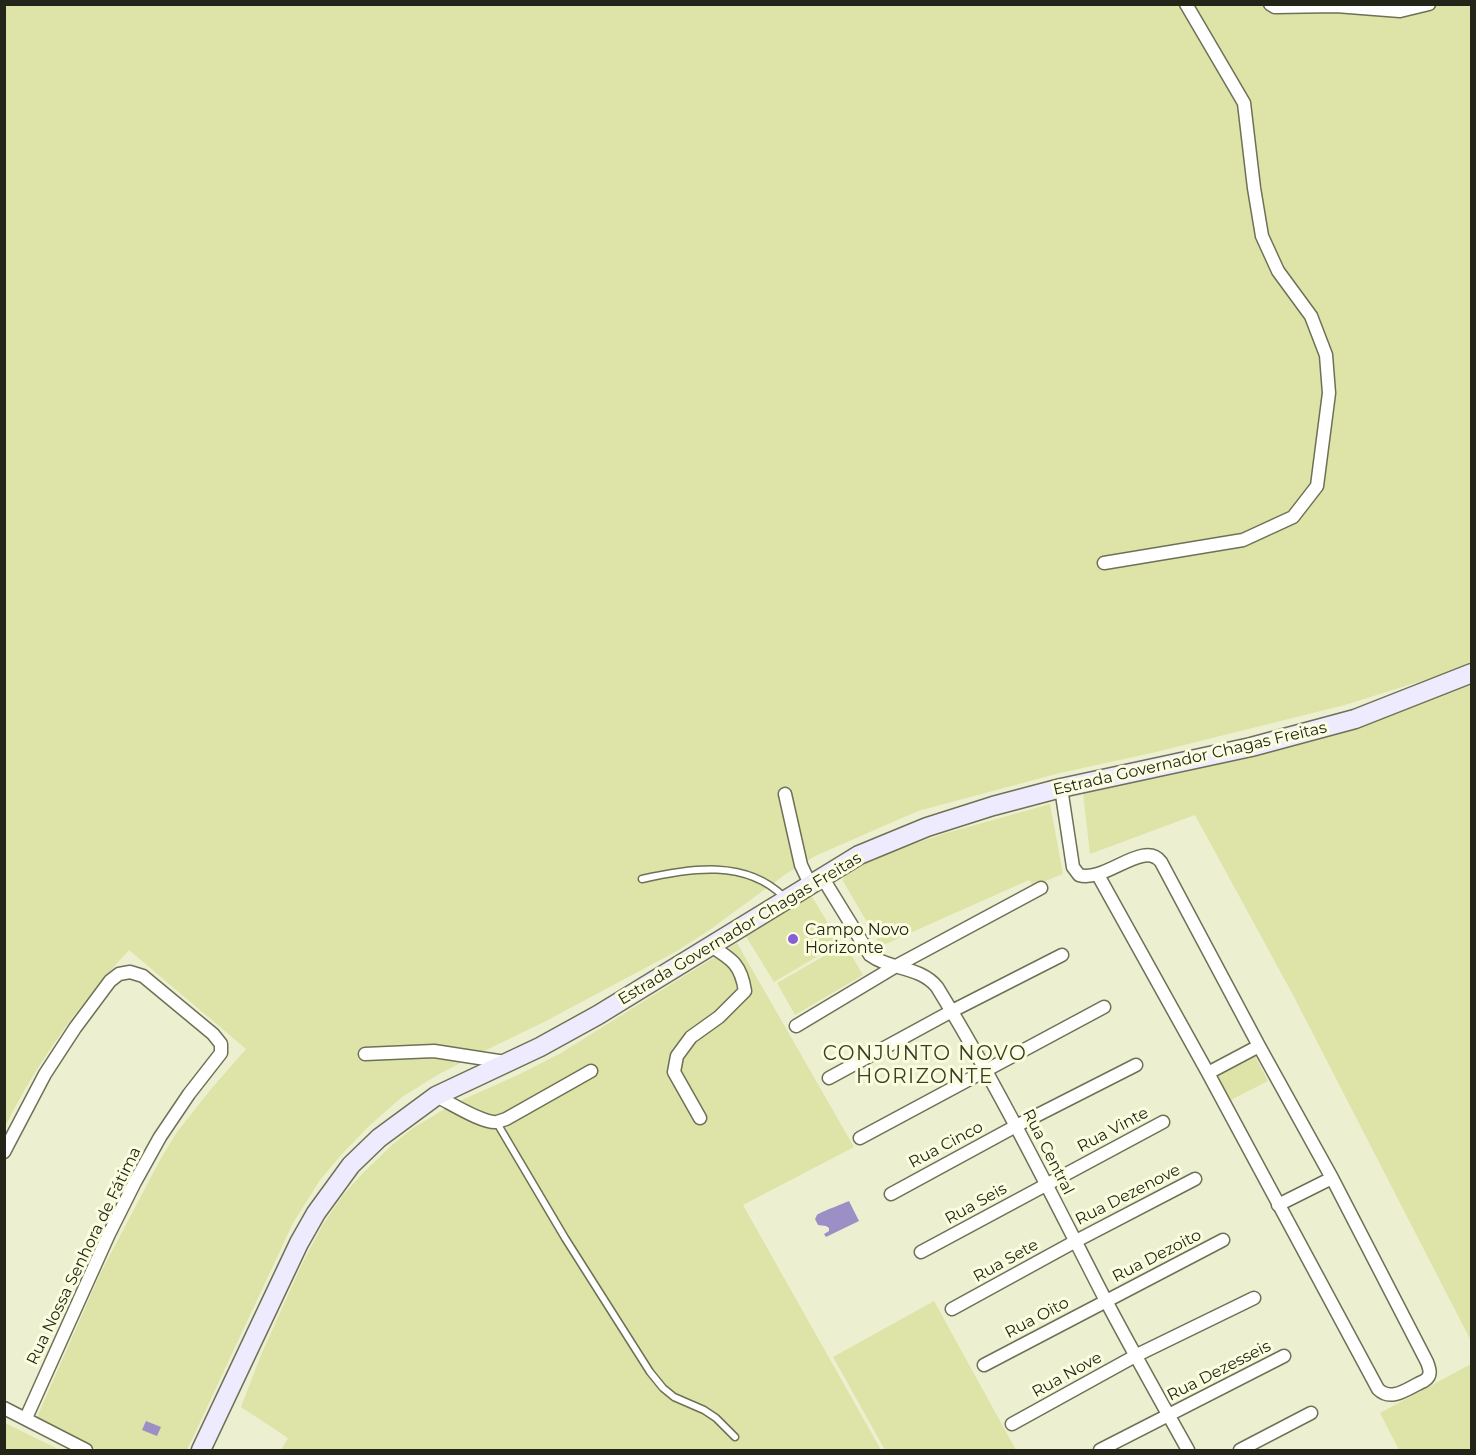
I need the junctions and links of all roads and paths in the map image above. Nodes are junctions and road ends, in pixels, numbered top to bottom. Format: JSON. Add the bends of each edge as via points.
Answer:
{"nodes":[{"id":1,"x":1186,"y":4,"type":"edge"},
{"id":2,"x":1270,"y":4,"type":"edge"},
{"id":3,"x":1430,"y":4,"type":"edge"},
{"id":4,"x":1104,"y":563,"type":"dead end"},
{"id":5,"x":1472,"y":673,"type":"edge"},
{"id":6,"x":1061,"y":788,"type":"junction"},
{"id":7,"x":784,"y":794,"type":"dead end"},
{"id":8,"x":1098,"y":875,"type":"junction"},
{"id":9,"x":642,"y":879,"type":"dead end"},
{"id":10,"x":816,"y":880,"type":"junction"},
{"id":11,"x":1041,"y":888,"type":"dead end"},
{"id":12,"x":786,"y":900,"type":"junction"},
{"id":13,"x":711,"y":946,"type":"junction"},
{"id":14,"x":1062,"y":955,"type":"dead end"},
{"id":15,"x":896,"y":966,"type":"junction"},
{"id":16,"x":1104,"y":1006,"type":"dead end"},
{"id":17,"x":952,"y":1011,"type":"junction"},
{"id":18,"x":796,"y":1026,"type":"dead end"},
{"id":19,"x":1259,"y":1046,"type":"junction"},
{"id":20,"x":365,"y":1054,"type":"dead end"},
{"id":21,"x":505,"y":1062,"type":"junction"},
{"id":22,"x":1136,"y":1065,"type":"dead end"},
{"id":23,"x":986,"y":1070,"type":"junction"},
{"id":24,"x":591,"y":1071,"type":"dead end"},
{"id":25,"x":1208,"y":1073,"type":"junction"},
{"id":26,"x":829,"y":1078,"type":"dead end"},
{"id":27,"x":436,"y":1096,"type":"junction"},
{"id":28,"x":700,"y":1118,"type":"dead end"},
{"id":29,"x":497,"y":1122,"type":"junction"},
{"id":30,"x":1164,"y":1122,"type":"dead end"},
{"id":31,"x":1016,"y":1126,"type":"junction"},
{"id":32,"x":860,"y":1138,"type":"dead end"},
{"id":33,"x":4,"y":1152,"type":"edge"},
{"id":34,"x":1332,"y":1178,"type":"junction"},
{"id":35,"x":1195,"y":1179,"type":"dead end"},
{"id":36,"x":1046,"y":1184,"type":"junction"},
{"id":37,"x":891,"y":1194,"type":"dead end"},
{"id":38,"x":1278,"y":1205,"type":"junction"},
{"id":39,"x":1223,"y":1240,"type":"dead end"},
{"id":40,"x":1076,"y":1241,"type":"junction"},
{"id":41,"x":921,"y":1252,"type":"dead end"},
{"id":42,"x":1254,"y":1298,"type":"dead end"},
{"id":43,"x":1106,"y":1301,"type":"junction"},
{"id":44,"x":952,"y":1309,"type":"dead end"},
{"id":45,"x":1137,"y":1355,"type":"junction"},
{"id":46,"x":1284,"y":1356,"type":"dead end"},
{"id":47,"x":984,"y":1365,"type":"dead end"},
{"id":48,"x":4,"y":1408,"type":"edge"},
{"id":49,"x":1311,"y":1413,"type":"dead end"},
{"id":50,"x":1168,"y":1415,"type":"junction"},
{"id":51,"x":26,"y":1418,"type":"junction"},
{"id":52,"x":1012,"y":1424,"type":"dead end"},
{"id":53,"x":735,"y":1437,"type":"dead end"},
{"id":54,"x":86,"y":1450,"type":"edge"},
{"id":55,"x":201,"y":1450,"type":"edge"},
{"id":56,"x":1100,"y":1450,"type":"edge"},
{"id":57,"x":1188,"y":1450,"type":"edge"},
{"id":58,"x":1240,"y":1450,"type":"edge"}],
"edges":[{"from":1,"to":4,"type":"street","via":[[1244,102],[1262,237],[1278,271],[1311,316],[1326,355],[1329,393],[1317,486],[1293,517],[1243,540]]},
{"from":2,"to":3,"type":"street","via":[[1400,11]]},
{"from":5,"to":6,"type":"main road","name":"Estrada Governador Chagas Freitas","via":[[1329,727]]},
{"from":6,"to":8,"type":"street","via":[[1073,867],[1081,876]]},
{"from":6,"to":10,"type":"main road","name":"Estrada Governador Chagas Freitas","via":[[927,827],[859,855]]},
{"from":7,"to":10,"type":"street","name":"Rua Central","via":[[801,865]]},
{"from":8,"to":19,"type":"street","via":[[1137,857],[1158,858]]},
{"from":8,"to":25,"type":"street"},
{"from":9,"to":12,"type":"lane","via":[[693,870],[728,870],[765,882]]},
{"from":10,"to":12,"type":"main road","name":"Estrada Governador Chagas Freitas"},
{"from":10,"to":15,"type":"street","name":"Rua Central","via":[[866,951]]},
{"from":11,"to":15,"type":"street"},
{"from":12,"to":13,"type":"main road","name":"Estrada Governador Chagas Freitas"},
{"from":13,"to":21,"type":"main road","name":"Estrada Governador Chagas Freitas","via":[[588,1021]]},
{"from":13,"to":28,"type":"street","via":[[729,957],[742,974],[745,991],[692,1037],[677,1056],[674,1072]]},
{"from":14,"to":17,"type":"street"},
{"from":15,"to":17,"type":"street","name":"Rua Central","via":[[929,978]]},
{"from":15,"to":18,"type":"street"},
{"from":16,"to":23,"type":"street"},
{"from":17,"to":23,"type":"street","name":"Rua Central"},
{"from":17,"to":26,"type":"street"},
{"from":19,"to":25,"type":"street"},
{"from":19,"to":34,"type":"street"},
{"from":20,"to":21,"type":"street","via":[[434,1051]]},
{"from":21,"to":27,"type":"main road","name":"Estrada Governador Chagas Freitas"},
{"from":22,"to":31,"type":"street","name":"Rua Cinco"},
{"from":23,"to":31,"type":"street","name":"Rua Central"},
{"from":23,"to":32,"type":"street"},
{"from":24,"to":29,"type":"street"},
{"from":25,"to":38,"type":"street"},
{"from":27,"to":29,"type":"street","via":[[479,1118]]},
{"from":27,"to":55,"type":"main road","name":"Estrada Governador Chagas Freitas","via":[[358,1158],[316,1213]]},
{"from":29,"to":53,"type":"lane","via":[[650,1372],[674,1397],[710,1414]]},
{"from":30,"to":36,"type":"street","name":"Rua Vinte"},
{"from":31,"to":36,"type":"street","name":"Rua Central"},
{"from":31,"to":37,"type":"street","name":"Rua Cinco"},
{"from":33,"to":51,"type":"street","name":"Rua Nossa Senhora de Fátima","via":[[45,1074],[110,981],[120,974],[143,976],[221,1044],[221,1053],[160,1137],[135,1182]]},
{"from":34,"to":38,"type":"street"},
{"from":34,"to":38,"type":"street","via":[[1430,1371],[1428,1378],[1397,1395],[1388,1396],[1378,1389]]},
{"from":35,"to":40,"type":"street","name":"Rua Dezenove"},
{"from":36,"to":40,"type":"street","name":"Rua Central"},
{"from":36,"to":41,"type":"street","name":"Rua Seis"},
{"from":39,"to":43,"type":"street","name":"Rua Dezoito"},
{"from":40,"to":43,"type":"street","name":"Rua Central"},
{"from":40,"to":44,"type":"street","name":"Rua Sete"},
{"from":42,"to":45,"type":"street","name":"Rua Nove"},
{"from":43,"to":45,"type":"street","name":"Rua Central"},
{"from":43,"to":47,"type":"street","name":"Rua Oito"},
{"from":45,"to":50,"type":"street","name":"Rua Central"},
{"from":45,"to":52,"type":"street","name":"Rua Nove"},
{"from":46,"to":50,"type":"street","name":"Rua Dezesseis"},
{"from":48,"to":51,"type":"street"},
{"from":49,"to":58,"type":"street"},
{"from":50,"to":56,"type":"street","name":"Rua Dezesseis"},
{"from":50,"to":57,"type":"street","name":"Rua Central"},
{"from":51,"to":54,"type":"street"}]}
